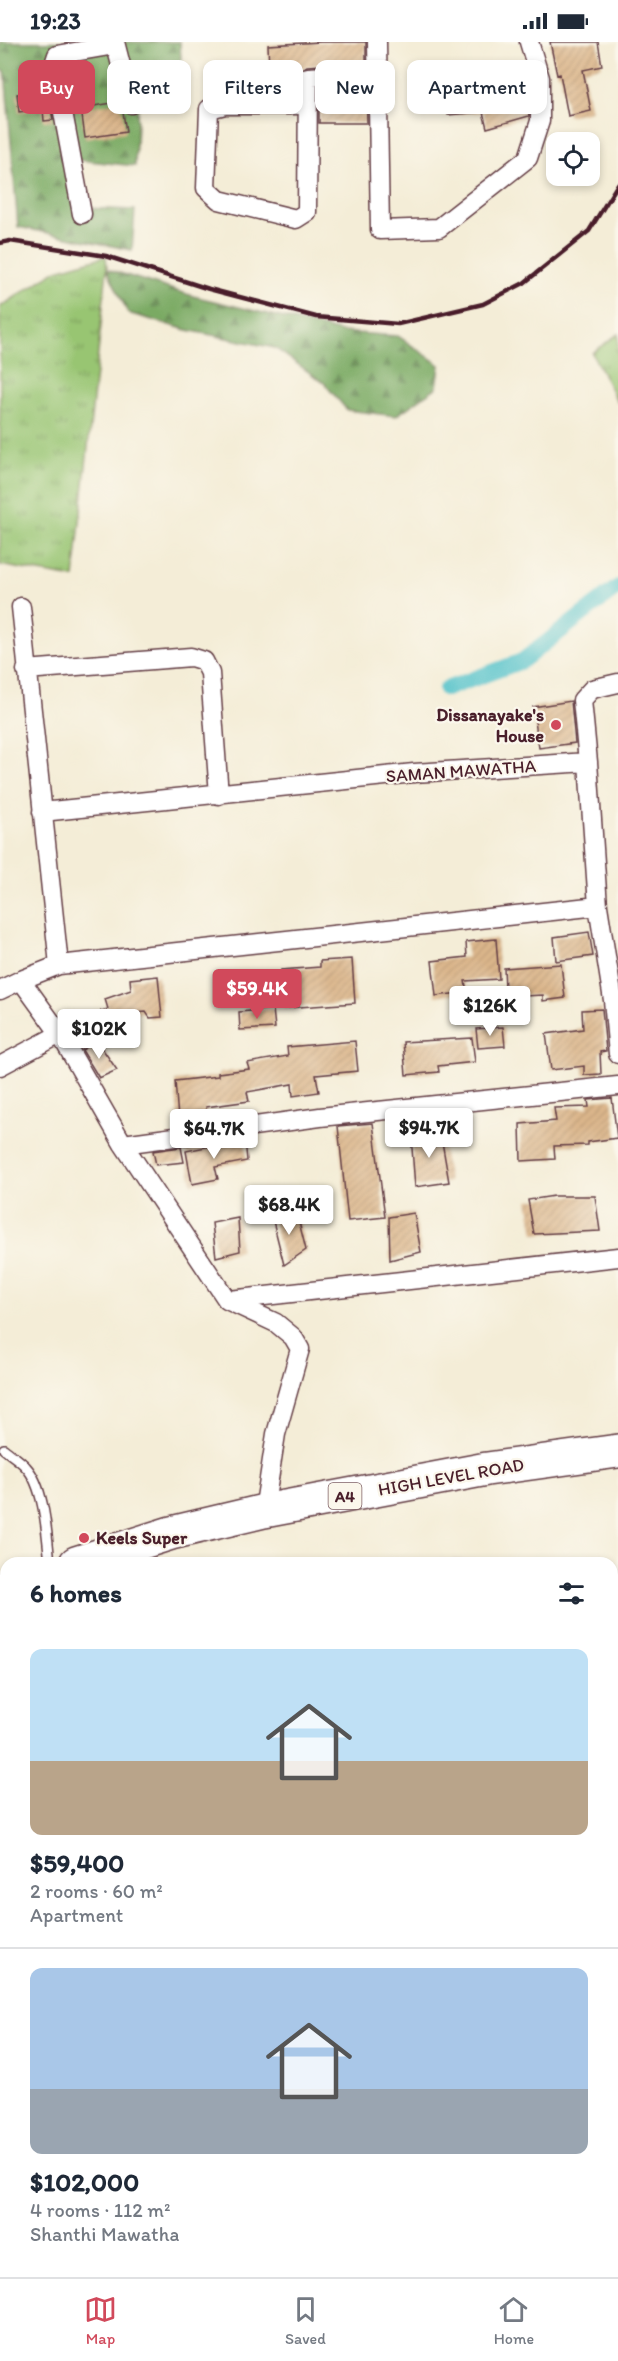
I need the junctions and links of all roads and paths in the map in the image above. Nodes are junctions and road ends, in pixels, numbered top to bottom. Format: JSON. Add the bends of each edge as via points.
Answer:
{"nodes":[{"id":1,"x":377,"y":42,"type":"edge"},
{"id":2,"x":530,"y":42,"type":"edge"},
{"id":3,"x":115,"y":44,"type":"edge"},
{"id":4,"x":119,"y":60,"type":"edge"},
{"id":5,"x":377,"y":60,"type":"edge"},
{"id":6,"x":315,"y":77,"type":"edge"},
{"id":7,"x":308,"y":105,"type":"junction"},
{"id":8,"x":378,"y":114,"type":"edge"},
{"id":9,"x":82,"y":214,"type":"dead end"},
{"id":10,"x":21,"y":607,"type":"dead end"},
{"id":11,"x":26,"y":670,"type":"junction"},
{"id":12,"x":618,"y":683,"type":"edge"},
{"id":13,"x":588,"y":762,"type":"junction"},
{"id":14,"x":219,"y":795,"type":"junction"},
{"id":15,"x":42,"y":812,"type":"junction"},
{"id":16,"x":598,"y":906,"type":"junction"},
{"id":17,"x":59,"y":965,"type":"junction"},
{"id":18,"x":21,"y":980,"type":"junction"},
{"id":19,"x":0,"y":990,"type":"edge"},
{"id":20,"x":616,"y":1012,"type":"edge"},
{"id":21,"x":60,"y":1034,"type":"junction"},
{"id":22,"x":618,"y":1054,"type":"edge"},
{"id":23,"x":0,"y":1066,"type":"edge"},
{"id":24,"x":618,"y":1086,"type":"edge"},
{"id":25,"x":123,"y":1144,"type":"junction"},
{"id":26,"x":618,"y":1257,"type":"edge"},
{"id":27,"x":227,"y":1300,"type":"junction"},
{"id":28,"x":4,"y":1449,"type":"dead end"},
{"id":29,"x":618,"y":1451,"type":"edge"},
{"id":30,"x":264,"y":1511,"type":"junction"},
{"id":31,"x":49,"y":1557,"type":"edge"},
{"id":32,"x":95,"y":1557,"type":"edge"}],
"edges":[{"from":1,"to":5,"type":"street"},
{"from":2,"to":8,"type":"street","via":[[540,78],[540,121],[528,158],[439,228],[380,230]]},
{"from":3,"to":4,"type":"street"},
{"from":3,"to":9,"type":"street","via":[[57,55],[54,64]]},
{"from":6,"to":7,"type":"street","via":[[308,77]]},
{"from":7,"to":7,"type":"street","via":[[225,105],[209,109],[206,188],[219,200],[296,219],[308,212]]},
{"from":10,"to":11,"type":"street"},
{"from":11,"to":14,"type":"street","via":[[191,657],[204,661],[210,673]]},
{"from":11,"to":15,"type":"street"},
{"from":12,"to":13,"type":"street","via":[[592,689],[582,700]]},
{"from":13,"to":14,"type":"street","name":"SAMAN MAWATHA","via":[[414,773]]},
{"from":13,"to":16,"type":"street"},
{"from":14,"to":15,"type":"street","name":"SAMAN MAWATHA"},
{"from":15,"to":17,"type":"street"},
{"from":16,"to":17,"type":"street"},
{"from":16,"to":20,"type":"street"},
{"from":17,"to":18,"type":"street"},
{"from":18,"to":19,"type":"street"},
{"from":18,"to":21,"type":"street"},
{"from":20,"to":22,"type":"street"},
{"from":21,"to":23,"type":"street"},
{"from":21,"to":25,"type":"street"},
{"from":24,"to":25,"type":"street","via":[[320,1117]]},
{"from":25,"to":27,"type":"street"},
{"from":26,"to":27,"type":"street"},
{"from":27,"to":30,"type":"street","via":[[276,1323],[300,1349],[276,1434]]},
{"from":28,"to":31,"type":"lane","via":[[27,1467],[38,1490]]},
{"from":29,"to":30,"type":"highway","name":"HIGH LEVEL ROAD","number":"A4","via":[[487,1469]]},
{"from":30,"to":32,"type":"highway","name":"HIGH LEVEL ROAD","number":"A4","via":[[171,1533]]}]}
